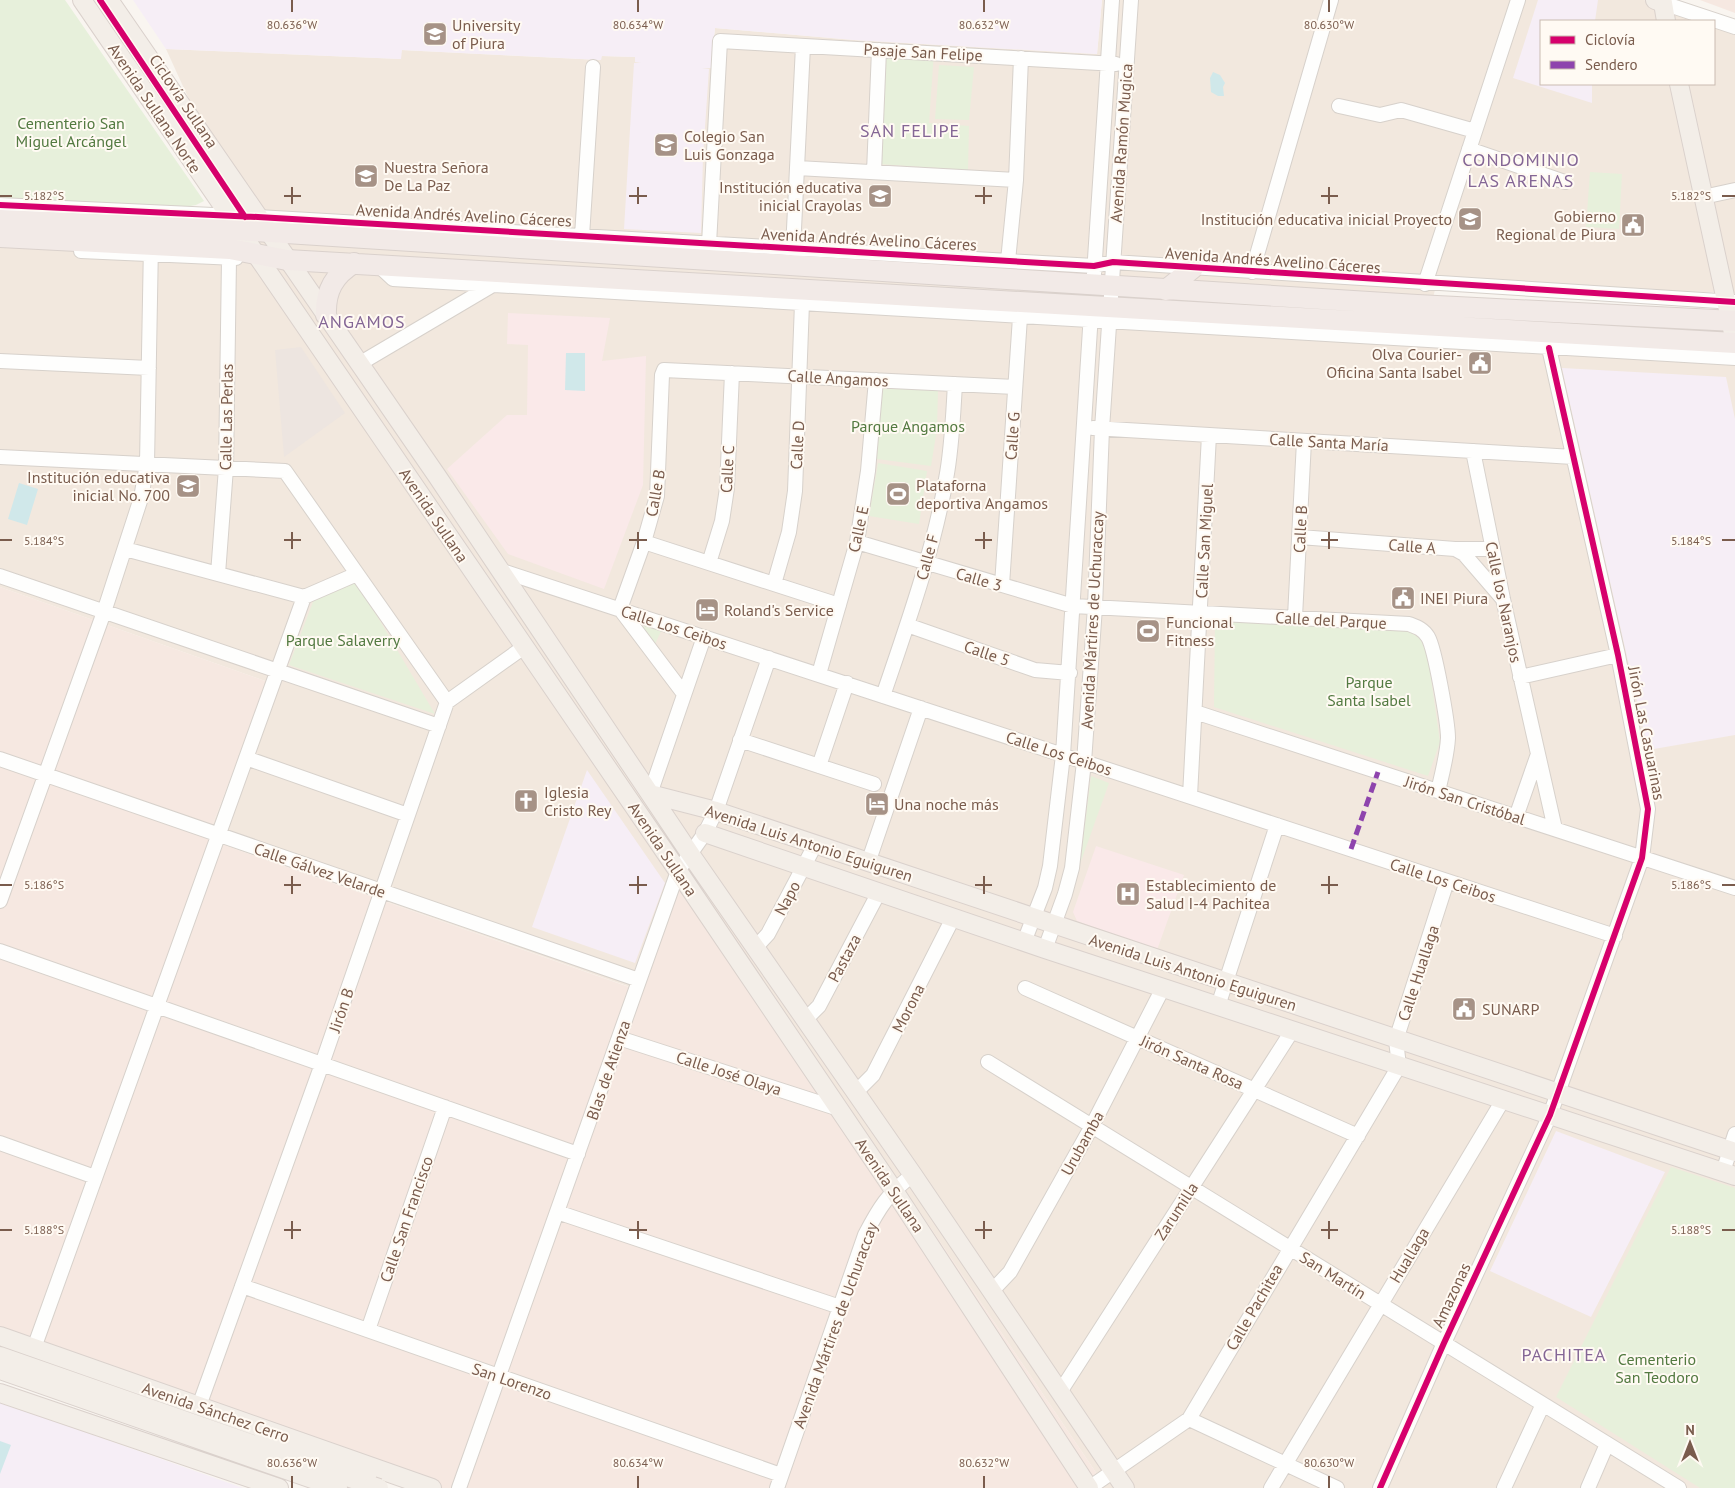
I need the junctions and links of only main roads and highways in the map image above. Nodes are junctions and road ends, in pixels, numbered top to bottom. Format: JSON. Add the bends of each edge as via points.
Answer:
{"nodes":[{"id":1,"x":82,"y":0,"type":"edge"},
{"id":2,"x":109,"y":0,"type":"edge"},
{"id":3,"x":1659,"y":1,"type":"edge"},
{"id":4,"x":1666,"y":20,"type":"edge"},
{"id":5,"x":1679,"y":85,"type":"edge"},
{"id":6,"x":0,"y":220,"type":"edge"},
{"id":7,"x":233,"y":223,"type":"junction"},
{"id":8,"x":264,"y":225,"type":"junction"},
{"id":9,"x":0,"y":237,"type":"edge"},
{"id":10,"x":258,"y":254,"type":"junction"},
{"id":11,"x":287,"y":260,"type":"junction"},
{"id":12,"x":354,"y":263,"type":"junction"},
{"id":13,"x":1193,"y":268,"type":"road end"},
{"id":14,"x":301,"y":279,"type":"junction"},
{"id":15,"x":1166,"y":290,"type":"junction"},
{"id":16,"x":284,"y":293,"type":"junction"},
{"id":17,"x":1732,"y":311,"type":"edge"},
{"id":18,"x":326,"y":315,"type":"junction"},
{"id":19,"x":1735,"y":342,"type":"edge"},
{"id":20,"x":502,"y":571,"type":"junction"},
{"id":21,"x":479,"y":582,"type":"junction"},
{"id":22,"x":650,"y":794,"type":"junction"},
{"id":23,"x":705,"y":833,"type":"road end"},
{"id":24,"x":1733,"y":1146,"type":"edge"},
{"id":25,"x":1729,"y":1174,"type":"edge"},
{"id":26,"x":0,"y":1336,"type":"edge"},
{"id":27,"x":0,"y":1356,"type":"edge"},
{"id":28,"x":0,"y":1370,"type":"edge"},
{"id":29,"x":0,"y":1392,"type":"edge"},
{"id":30,"x":383,"y":1471,"type":"junction"},
{"id":31,"x":405,"y":1483,"type":"edge"},
{"id":32,"x":376,"y":1487,"type":"edge"},
{"id":33,"x":279,"y":1488,"type":"edge"},
{"id":34,"x":338,"y":1488,"type":"edge"},
{"id":35,"x":432,"y":1488,"type":"edge"},
{"id":36,"x":1089,"y":1488,"type":"edge"},
{"id":37,"x":1125,"y":1488,"type":"edge"}],
"edges":[{"from":1,"to":7,"type":"main road","name":"Avenida Sullana Norte"},
{"from":2,"to":8,"type":"main road","name":"Avenida Sullana Norte"},
{"from":3,"to":4,"type":"main road"},
{"from":5,"to":17,"type":"main road"},
{"from":6,"to":7,"type":"highway","name":"Avenida Andrés Avelino Cáceres"},
{"from":7,"to":8,"type":"highway","name":"Avenida Andrés Avelino Cáceres"},
{"from":7,"to":10,"type":"main road","name":"Avenida Sullana"},
{"from":8,"to":11,"type":"main road","name":"Avenida Sullana"},
{"from":8,"to":15,"type":"highway","name":"Avenida Andrés Avelino Cáceres","via":[[1099,279]]},
{"from":9,"to":10,"type":"highway","via":[[151,249],[230,249]]},
{"from":10,"to":11,"type":"highway"},
{"from":10,"to":16,"type":"main road","name":"Avenida Sullana"},
{"from":11,"to":12,"type":"highway"},
{"from":11,"to":14,"type":"main road","name":"Avenida Sullana"},
{"from":12,"to":18,"type":"highway","via":[[331,284]]},
{"from":12,"to":19,"type":"highway","via":[[1100,314]]},
{"from":13,"to":15,"type":"highway"},
{"from":14,"to":16,"type":"main road","via":[[290,282]]},
{"from":14,"to":18,"type":"main road","name":"Avenida Sullana"},
{"from":15,"to":17,"type":"highway","name":"Avenida Andrés Avelino Cáceres","via":[[1418,305]]},
{"from":16,"to":21,"type":"main road","name":"Avenida Sullana"},
{"from":17,"to":19,"type":"main road"},
{"from":18,"to":20,"type":"main road","name":"Avenida Sullana"},
{"from":20,"to":21,"type":"main road"},
{"from":20,"to":22,"type":"main road","name":"Avenida Sullana"},
{"from":21,"to":36,"type":"main road","name":"Avenida Sullana","via":[[893,1189]]},
{"from":22,"to":24,"type":"main road","name":"Avenida Luis Antonio Eguiguren","via":[[716,811],[1558,1094]]},
{"from":22,"to":37,"type":"main road","name":"Avenida Sullana"},
{"from":23,"to":25,"type":"main road","name":"Avenida Luis Antonio Eguiguren","via":[[1045,949]]},
{"from":26,"to":30,"type":"main road","name":"Avenida Sánchez Cerro"},
{"from":27,"to":32,"type":"main road","name":"Avenida Sánchez Cerro"},
{"from":28,"to":34,"type":"main road","name":"Avenida Sánchez Cerro"},
{"from":29,"to":33,"type":"main road"},
{"from":30,"to":31,"type":"main road","name":"Avenida Sánchez Cerro"},
{"from":30,"to":32,"type":"main road"},
{"from":31,"to":35,"type":"main road","name":"Avenida Sánchez Cerro"}]}
